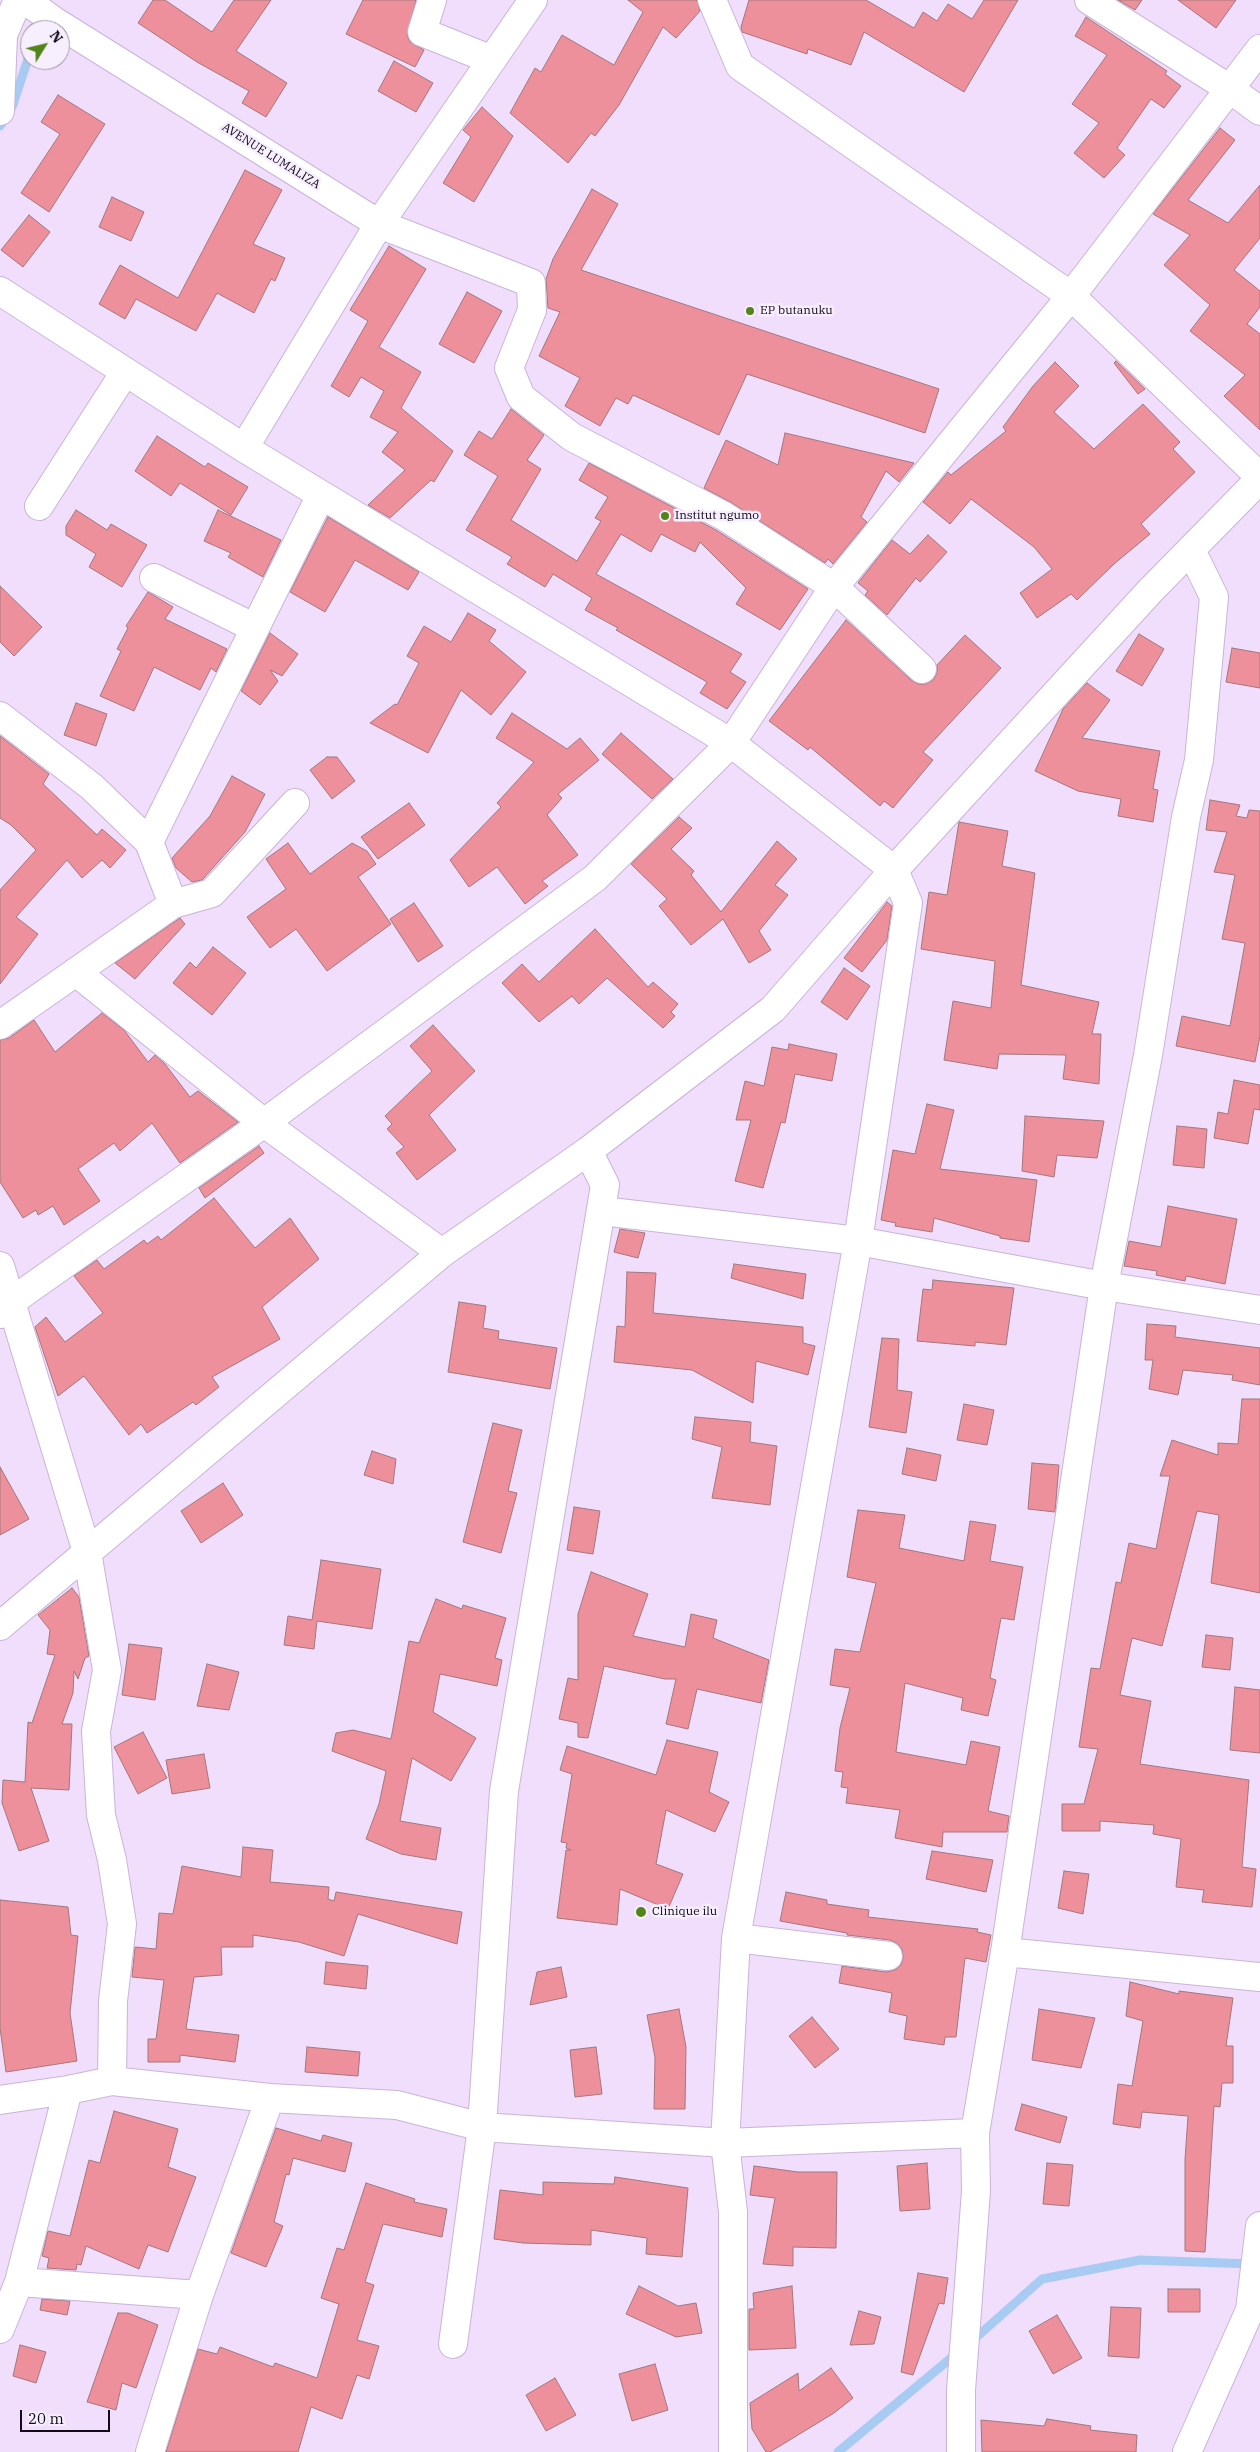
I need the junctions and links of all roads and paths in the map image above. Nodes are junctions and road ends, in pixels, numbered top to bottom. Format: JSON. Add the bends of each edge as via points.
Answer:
{"nodes":[{"id":1,"x":432,"y":0,"type":"edge"},
{"id":2,"x":533,"y":0,"type":"edge"},
{"id":3,"x":712,"y":0,"type":"edge"},
{"id":4,"x":1089,"y":0,"type":"edge"},
{"id":5,"x":34,"y":8,"type":"edge"},
{"id":6,"x":1260,"y":49,"type":"edge"},
{"id":7,"x":492,"y":60,"type":"junction"},
{"id":8,"x":1230,"y":89,"type":"junction"},
{"id":9,"x":0,"y":111,"type":"edge"},
{"id":10,"x":1260,"y":111,"type":"edge"},
{"id":11,"x":379,"y":224,"type":"junction"},
{"id":12,"x":0,"y":291,"type":"edge"},
{"id":13,"x":1071,"y":296,"type":"junction"},
{"id":14,"x":125,"y":372,"type":"junction"},
{"id":15,"x":244,"y":448,"type":"junction"},
{"id":16,"x":1260,"y":478,"type":"edge"},
{"id":17,"x":321,"y":495,"type":"junction"},
{"id":18,"x":39,"y":506,"type":"dead end"},
{"id":19,"x":1192,"y":550,"type":"junction"},
{"id":20,"x":154,"y":578,"type":"dead end"},
{"id":21,"x":834,"y":587,"type":"junction"},
{"id":22,"x":255,"y":628,"type":"junction"},
{"id":23,"x":922,"y":669,"type":"dead end"},
{"id":24,"x":0,"y":716,"type":"edge"},
{"id":25,"x":731,"y":743,"type":"junction"},
{"id":26,"x":296,"y":803,"type":"dead end"},
{"id":27,"x":149,"y":842,"type":"junction"},
{"id":28,"x":894,"y":870,"type":"junction"},
{"id":29,"x":173,"y":904,"type":"junction"},
{"id":30,"x":76,"y":972,"type":"junction"},
{"id":31,"x":0,"y":1025,"type":"edge"},
{"id":32,"x":264,"y":1123,"type":"junction"},
{"id":33,"x":588,"y":1152,"type":"junction"},
{"id":34,"x":602,"y":1211,"type":"junction"},
{"id":35,"x":858,"y":1241,"type":"junction"},
{"id":36,"x":442,"y":1253,"type":"junction"},
{"id":37,"x":0,"y":1266,"type":"edge"},
{"id":38,"x":1104,"y":1286,"type":"junction"},
{"id":39,"x":6,"y":1308,"type":"edge"},
{"id":40,"x":1260,"y":1310,"type":"edge"},
{"id":41,"x":86,"y":1552,"type":"junction"},
{"id":42,"x":0,"y":1626,"type":"edge"},
{"id":43,"x":736,"y":1938,"type":"junction"},
{"id":44,"x":1005,"y":1952,"type":"junction"},
{"id":45,"x":888,"y":1956,"type":"dead end"},
{"id":46,"x":1260,"y":1977,"type":"edge"},
{"id":47,"x":112,"y":2081,"type":"junction"},
{"id":48,"x":68,"y":2090,"type":"junction"},
{"id":49,"x":270,"y":2098,"type":"junction"},
{"id":50,"x":0,"y":2100,"type":"edge"},
{"id":51,"x":482,"y":2127,"type":"junction"},
{"id":52,"x":975,"y":2133,"type":"junction"},
{"id":53,"x":725,"y":2143,"type":"junction"},
{"id":54,"x":1259,"y":2232,"type":"edge"},
{"id":55,"x":19,"y":2282,"type":"junction"},
{"id":56,"x":199,"y":2295,"type":"junction"},
{"id":57,"x":0,"y":2329,"type":"edge"},
{"id":58,"x":453,"y":2344,"type":"dead end"},
{"id":59,"x":150,"y":2452,"type":"edge"},
{"id":60,"x":733,"y":2452,"type":"edge"},
{"id":61,"x":961,"y":2452,"type":"edge"},
{"id":62,"x":1188,"y":2452,"type":"edge"}],
"edges":[{"from":1,"to":7,"type":"street","via":[[422,32]]},
{"from":2,"to":7,"type":"street"},
{"from":3,"to":13,"type":"street","via":[[740,66]]},
{"from":4,"to":8,"type":"street"},
{"from":5,"to":9,"type":"street","via":[[3,35]]},
{"from":5,"to":11,"type":"street","name":"AVENUE LUMALIZA"},
{"from":6,"to":8,"type":"street"},
{"from":7,"to":11,"type":"street"},
{"from":8,"to":10,"type":"street"},
{"from":8,"to":13,"type":"street"},
{"from":11,"to":15,"type":"street"},
{"from":11,"to":21,"type":"street","name":"AVENUE LUMALIZA","via":[[531,284],[532,310],[509,368],[521,397],[572,437],[724,516]]},
{"from":12,"to":14,"type":"street"},
{"from":13,"to":16,"type":"street"},
{"from":13,"to":21,"type":"street"},
{"from":14,"to":15,"type":"street"},
{"from":14,"to":18,"type":"street"},
{"from":15,"to":17,"type":"street"},
{"from":16,"to":19,"type":"street"},
{"from":17,"to":22,"type":"street"},
{"from":17,"to":25,"type":"street"},
{"from":19,"to":28,"type":"street","via":[[1151,590]]},
{"from":19,"to":38,"type":"street","via":[[1214,597],[1200,760],[1186,817],[1148,1055]]},
{"from":20,"to":22,"type":"street"},
{"from":21,"to":23,"type":"street"},
{"from":21,"to":25,"type":"street"},
{"from":22,"to":27,"type":"street"},
{"from":24,"to":27,"type":"street","via":[[92,787]]},
{"from":25,"to":28,"type":"street"},
{"from":25,"to":32,"type":"street","via":[[595,878]]},
{"from":26,"to":29,"type":"street","via":[[212,893]]},
{"from":27,"to":29,"type":"street"},
{"from":28,"to":33,"type":"street","via":[[773,1009]]},
{"from":28,"to":35,"type":"street","via":[[908,903]]},
{"from":29,"to":30,"type":"street"},
{"from":30,"to":31,"type":"street"},
{"from":30,"to":32,"type":"street"},
{"from":32,"to":36,"type":"street"},
{"from":32,"to":39,"type":"street"},
{"from":33,"to":34,"type":"street","via":[[605,1185]]},
{"from":33,"to":36,"type":"street"},
{"from":34,"to":35,"type":"street"},
{"from":34,"to":51,"type":"street","via":[[504,1791]]},
{"from":35,"to":38,"type":"street"},
{"from":35,"to":43,"type":"street"},
{"from":36,"to":41,"type":"street"},
{"from":37,"to":39,"type":"street"},
{"from":38,"to":40,"type":"street"},
{"from":38,"to":44,"type":"street"},
{"from":39,"to":41,"type":"street"},
{"from":41,"to":42,"type":"street"},
{"from":41,"to":47,"type":"street","via":[[107,1670],[96,1731],[101,1815],[122,1924],[113,2001]]},
{"from":43,"to":45,"type":"street"},
{"from":43,"to":53,"type":"street"},
{"from":44,"to":46,"type":"street"},
{"from":44,"to":52,"type":"street"},
{"from":47,"to":48,"type":"street"},
{"from":47,"to":49,"type":"street"},
{"from":48,"to":50,"type":"street"},
{"from":48,"to":55,"type":"street"},
{"from":49,"to":51,"type":"street","via":[[397,2105]]},
{"from":49,"to":56,"type":"street"},
{"from":51,"to":53,"type":"street"},
{"from":51,"to":58,"type":"street"},
{"from":52,"to":53,"type":"street"},
{"from":52,"to":61,"type":"street","via":[[976,2191],[961,2390]]},
{"from":53,"to":60,"type":"street","via":[[733,2212]]},
{"from":54,"to":62,"type":"street","via":[[1250,2310]]},
{"from":55,"to":56,"type":"street"},
{"from":55,"to":57,"type":"street"},
{"from":56,"to":59,"type":"street"}]}
